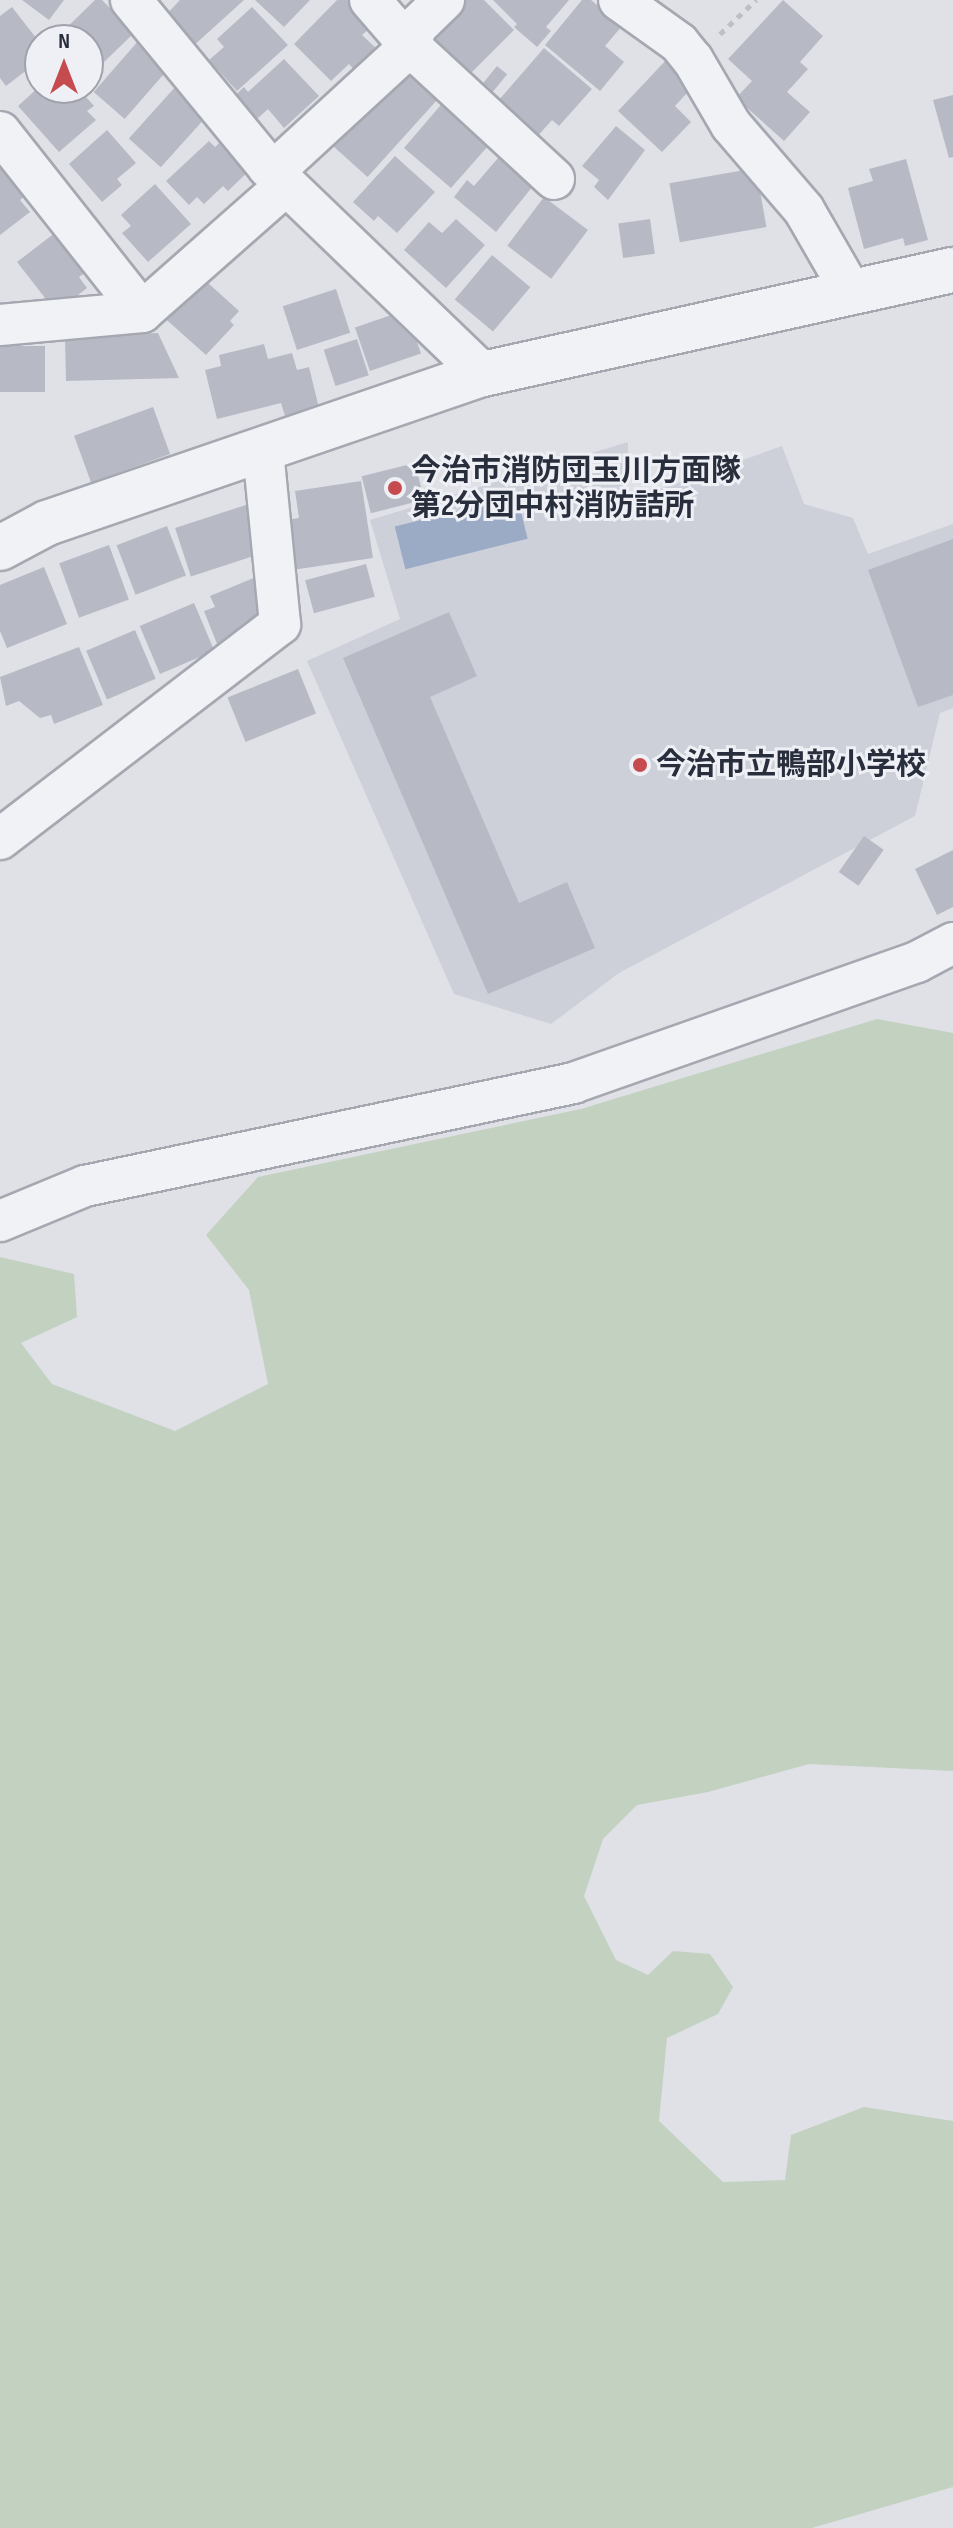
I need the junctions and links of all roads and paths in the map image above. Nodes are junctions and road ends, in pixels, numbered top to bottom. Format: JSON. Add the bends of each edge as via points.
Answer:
{"nodes":[{"id":1,"x":131,"y":0,"type":"edge"},
{"id":2,"x":370,"y":0,"type":"edge"},
{"id":3,"x":444,"y":0,"type":"edge"},
{"id":4,"x":619,"y":0,"type":"edge"},
{"id":5,"x":756,"y":0,"type":"edge"},
{"id":6,"x":410,"y":46,"type":"junction"},
{"id":7,"x":693,"y":60,"type":"junction"},
{"id":8,"x":0,"y":132,"type":"edge"},
{"id":9,"x":280,"y":178,"type":"junction"},
{"id":10,"x":554,"y":179,"type":"dead end"},
{"id":11,"x":953,"y":270,"type":"edge"},
{"id":12,"x":852,"y":293,"type":"junction"},
{"id":13,"x":142,"y":312,"type":"junction"},
{"id":14,"x":0,"y":325,"type":"edge"},
{"id":15,"x":483,"y":374,"type":"junction"},
{"id":16,"x":263,"y":452,"type":"junction"},
{"id":17,"x":0,"y":548,"type":"edge"},
{"id":18,"x":0,"y":839,"type":"edge"},
{"id":19,"x":953,"y":943,"type":"edge"},
{"id":20,"x":0,"y":1221,"type":"edge"}],
"edges":[{"from":1,"to":9,"type":"street"},
{"from":2,"to":6,"type":"street"},
{"from":3,"to":6,"type":"street","via":[[416,27]]},
{"from":4,"to":7,"type":"street","via":[[679,43]]},
{"from":5,"to":7,"type":"path"},
{"from":6,"to":9,"type":"street"},
{"from":6,"to":10,"type":"street"},
{"from":7,"to":12,"type":"street","via":[[731,125],[804,210]]},
{"from":8,"to":13,"type":"street"},
{"from":9,"to":13,"type":"street"},
{"from":9,"to":15,"type":"street"},
{"from":11,"to":12,"type":"street"},
{"from":12,"to":15,"type":"street"},
{"from":13,"to":14,"type":"street"},
{"from":15,"to":16,"type":"street"},
{"from":16,"to":17,"type":"street","via":[[47,523]]},
{"from":16,"to":18,"type":"street","via":[[280,624]]},
{"from":19,"to":20,"type":"street","via":[[917,962],[573,1083],[85,1186]]}]}
